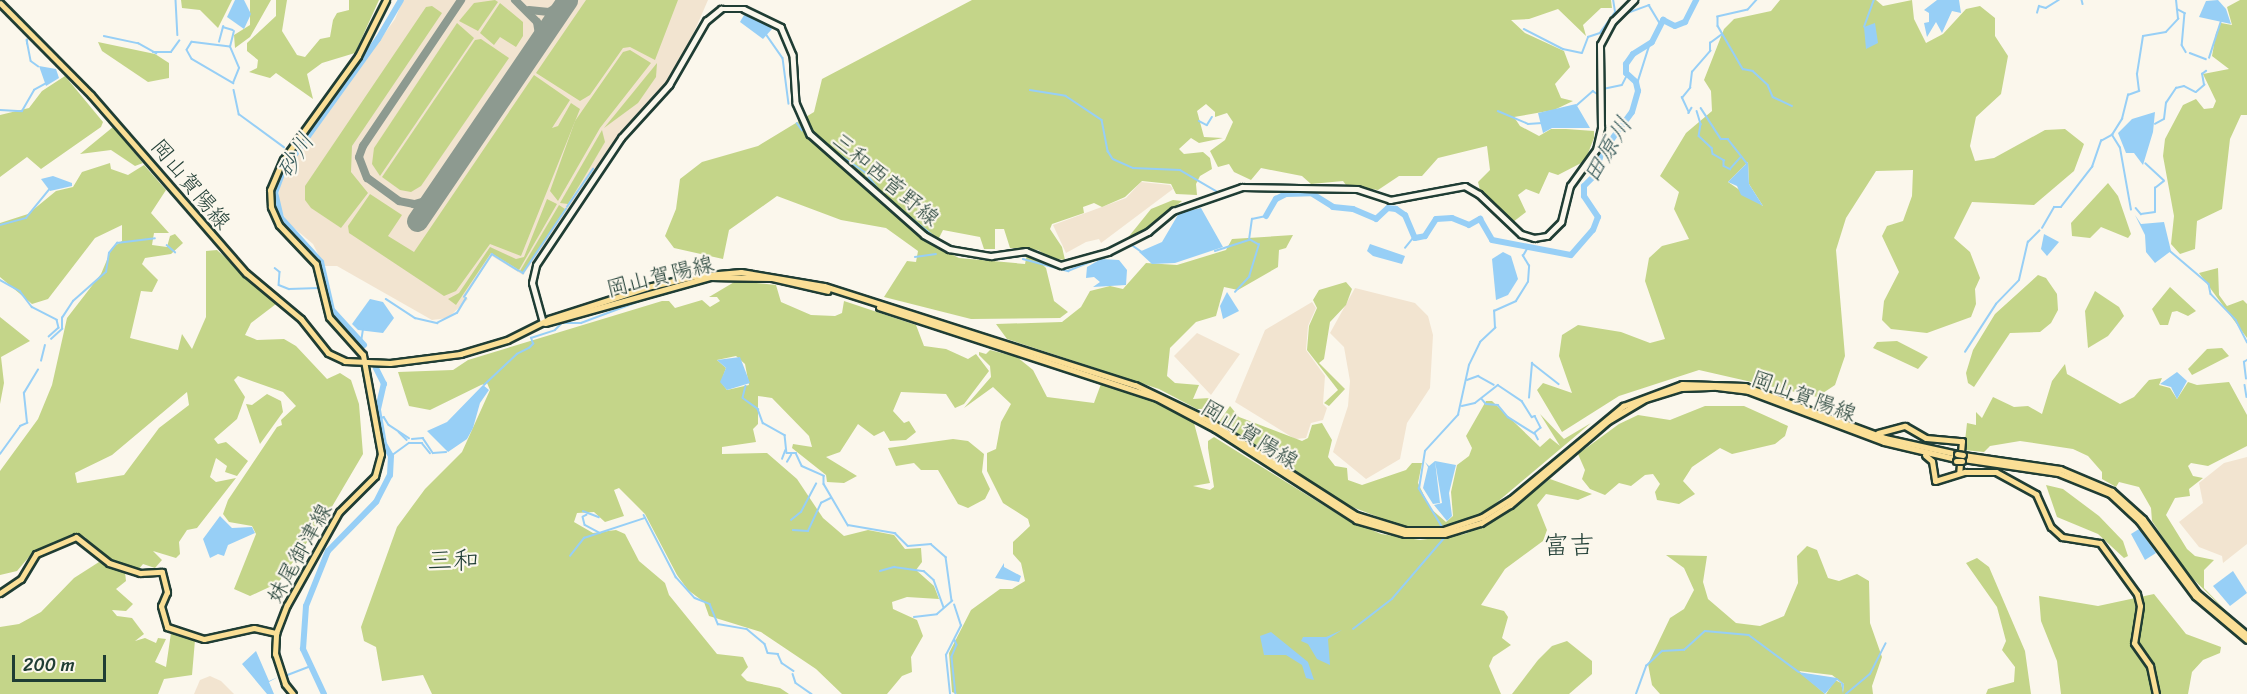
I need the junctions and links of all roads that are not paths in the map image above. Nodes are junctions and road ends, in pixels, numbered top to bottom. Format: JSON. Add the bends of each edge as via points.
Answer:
{"nodes":[{"id":1,"x":386,"y":0,"type":"edge"},
{"id":2,"x":1634,"y":0,"type":"edge"},
{"id":3,"x":0,"y":3,"type":"edge"},
{"id":4,"x":543,"y":323,"type":"junction"},
{"id":5,"x":366,"y":362,"type":"junction"},
{"id":6,"x":1848,"y":425,"type":"junction"},
{"id":7,"x":1898,"y":427,"type":"junction"},
{"id":8,"x":1899,"y":447,"type":"junction"},
{"id":9,"x":1934,"y":451,"type":"junction"},
{"id":10,"x":1961,"y":458,"type":"junction"},
{"id":11,"x":1933,"y":468,"type":"junction"},
{"id":12,"x":1959,"y":473,"type":"junction"},
{"id":13,"x":1465,"y":527,"type":"junction"},
{"id":14,"x":0,"y":593,"type":"edge"},
{"id":15,"x":276,"y":633,"type":"junction"},
{"id":16,"x":2247,"y":635,"type":"edge"},
{"id":17,"x":2247,"y":640,"type":"edge"},
{"id":18,"x":293,"y":694,"type":"edge"},
{"id":19,"x":2156,"y":694,"type":"edge"}],
"edges":[{"from":1,"to":5,"type":"main road","name":"妹尾御津線","via":[[358,56],[279,167],[270,197],[279,225],[316,264],[329,317],[358,347]]},
{"from":2,"to":4,"type":"main road","name":"三和西菅野線","via":[[1613,21],[1600,45],[1601,128],[1596,150],[1570,186],[1561,222],[1547,236],[1521,234],[1479,194],[1465,186],[1390,200],[1358,189],[1242,187],[1173,211],[1148,232],[1108,252],[1061,265],[1026,251],[991,256],[950,249],[924,235],[826,150],[805,126],[794,96],[792,49],[781,27],[744,9],[722,9],[706,21],[678,73],[621,138],[536,266],[532,283]]},
{"from":3,"to":5,"type":"main road","name":"岡山賀陽線","via":[[95,99],[255,281],[301,319],[328,352],[345,361]]},
{"from":4,"to":5,"type":"main road","name":"岡山賀陽線","via":[[460,354]]},
{"from":4,"to":13,"type":"main road","name":"岡山賀陽線","via":[[695,276],[741,272],[806,281],[1151,391],[1208,420],[1356,515],[1388,528],[1414,533]]},
{"from":5,"to":15,"type":"main road","name":"妹尾御津線","via":[[380,445],[379,470],[339,512]]},
{"from":6,"to":7,"type":"main road","name":"岡山賀陽線","via":[[1881,434]]},
{"from":6,"to":9,"type":"main road","name":"岡山賀陽線"},
{"from":6,"to":13,"type":"main road","name":"岡山賀陽線","via":[[1745,386],[1699,382],[1662,389],[1605,418],[1511,499]]},
{"from":7,"to":9,"type":"main road","name":"岡山賀陽線","via":[[1895,438]]},
{"from":7,"to":12,"type":"main road","name":"岡山賀陽線","via":[[1909,427],[1926,438],[1962,441]]},
{"from":8,"to":10,"type":"main road","name":"岡山賀陽線"},
{"from":8,"to":11,"type":"main road","name":"岡山賀陽線","via":[[1930,457]]},
{"from":8,"to":13,"type":"main road","name":"岡山賀陽線","via":[[1748,391],[1681,388],[1646,399],[1618,414],[1510,505]]},
{"from":9,"to":10,"type":"main road","name":"岡山賀陽線"},
{"from":10,"to":11,"type":"main road","name":"岡山賀陽線","via":[[1941,459]]},
{"from":10,"to":16,"type":"main road","name":"岡山賀陽線","via":[[2060,469],[2112,491],[2143,519],[2197,593]]},
{"from":10,"to":17,"type":"main road","name":"岡山賀陽線","via":[[2058,473],[2110,494],[2139,521],[2195,596]]},
{"from":11,"to":12,"type":"main road","name":"岡山賀陽線","via":[[1935,481]]},
{"from":12,"to":19,"type":"main road","name":"岡山賀陽線","via":[[1992,471],[2020,482],[2041,499],[2047,521],[2056,533],[2100,543],[2137,594],[2140,606],[2134,643],[2150,666]]},
{"from":14,"to":15,"type":"main road","via":[[21,579],[36,554],[76,537],[109,563],[140,573],[162,572],[167,581],[161,606],[167,627],[204,639],[254,628]]},
{"from":15,"to":18,"type":"main road","name":"妹尾御津線","via":[[275,654],[285,684]]}]}
